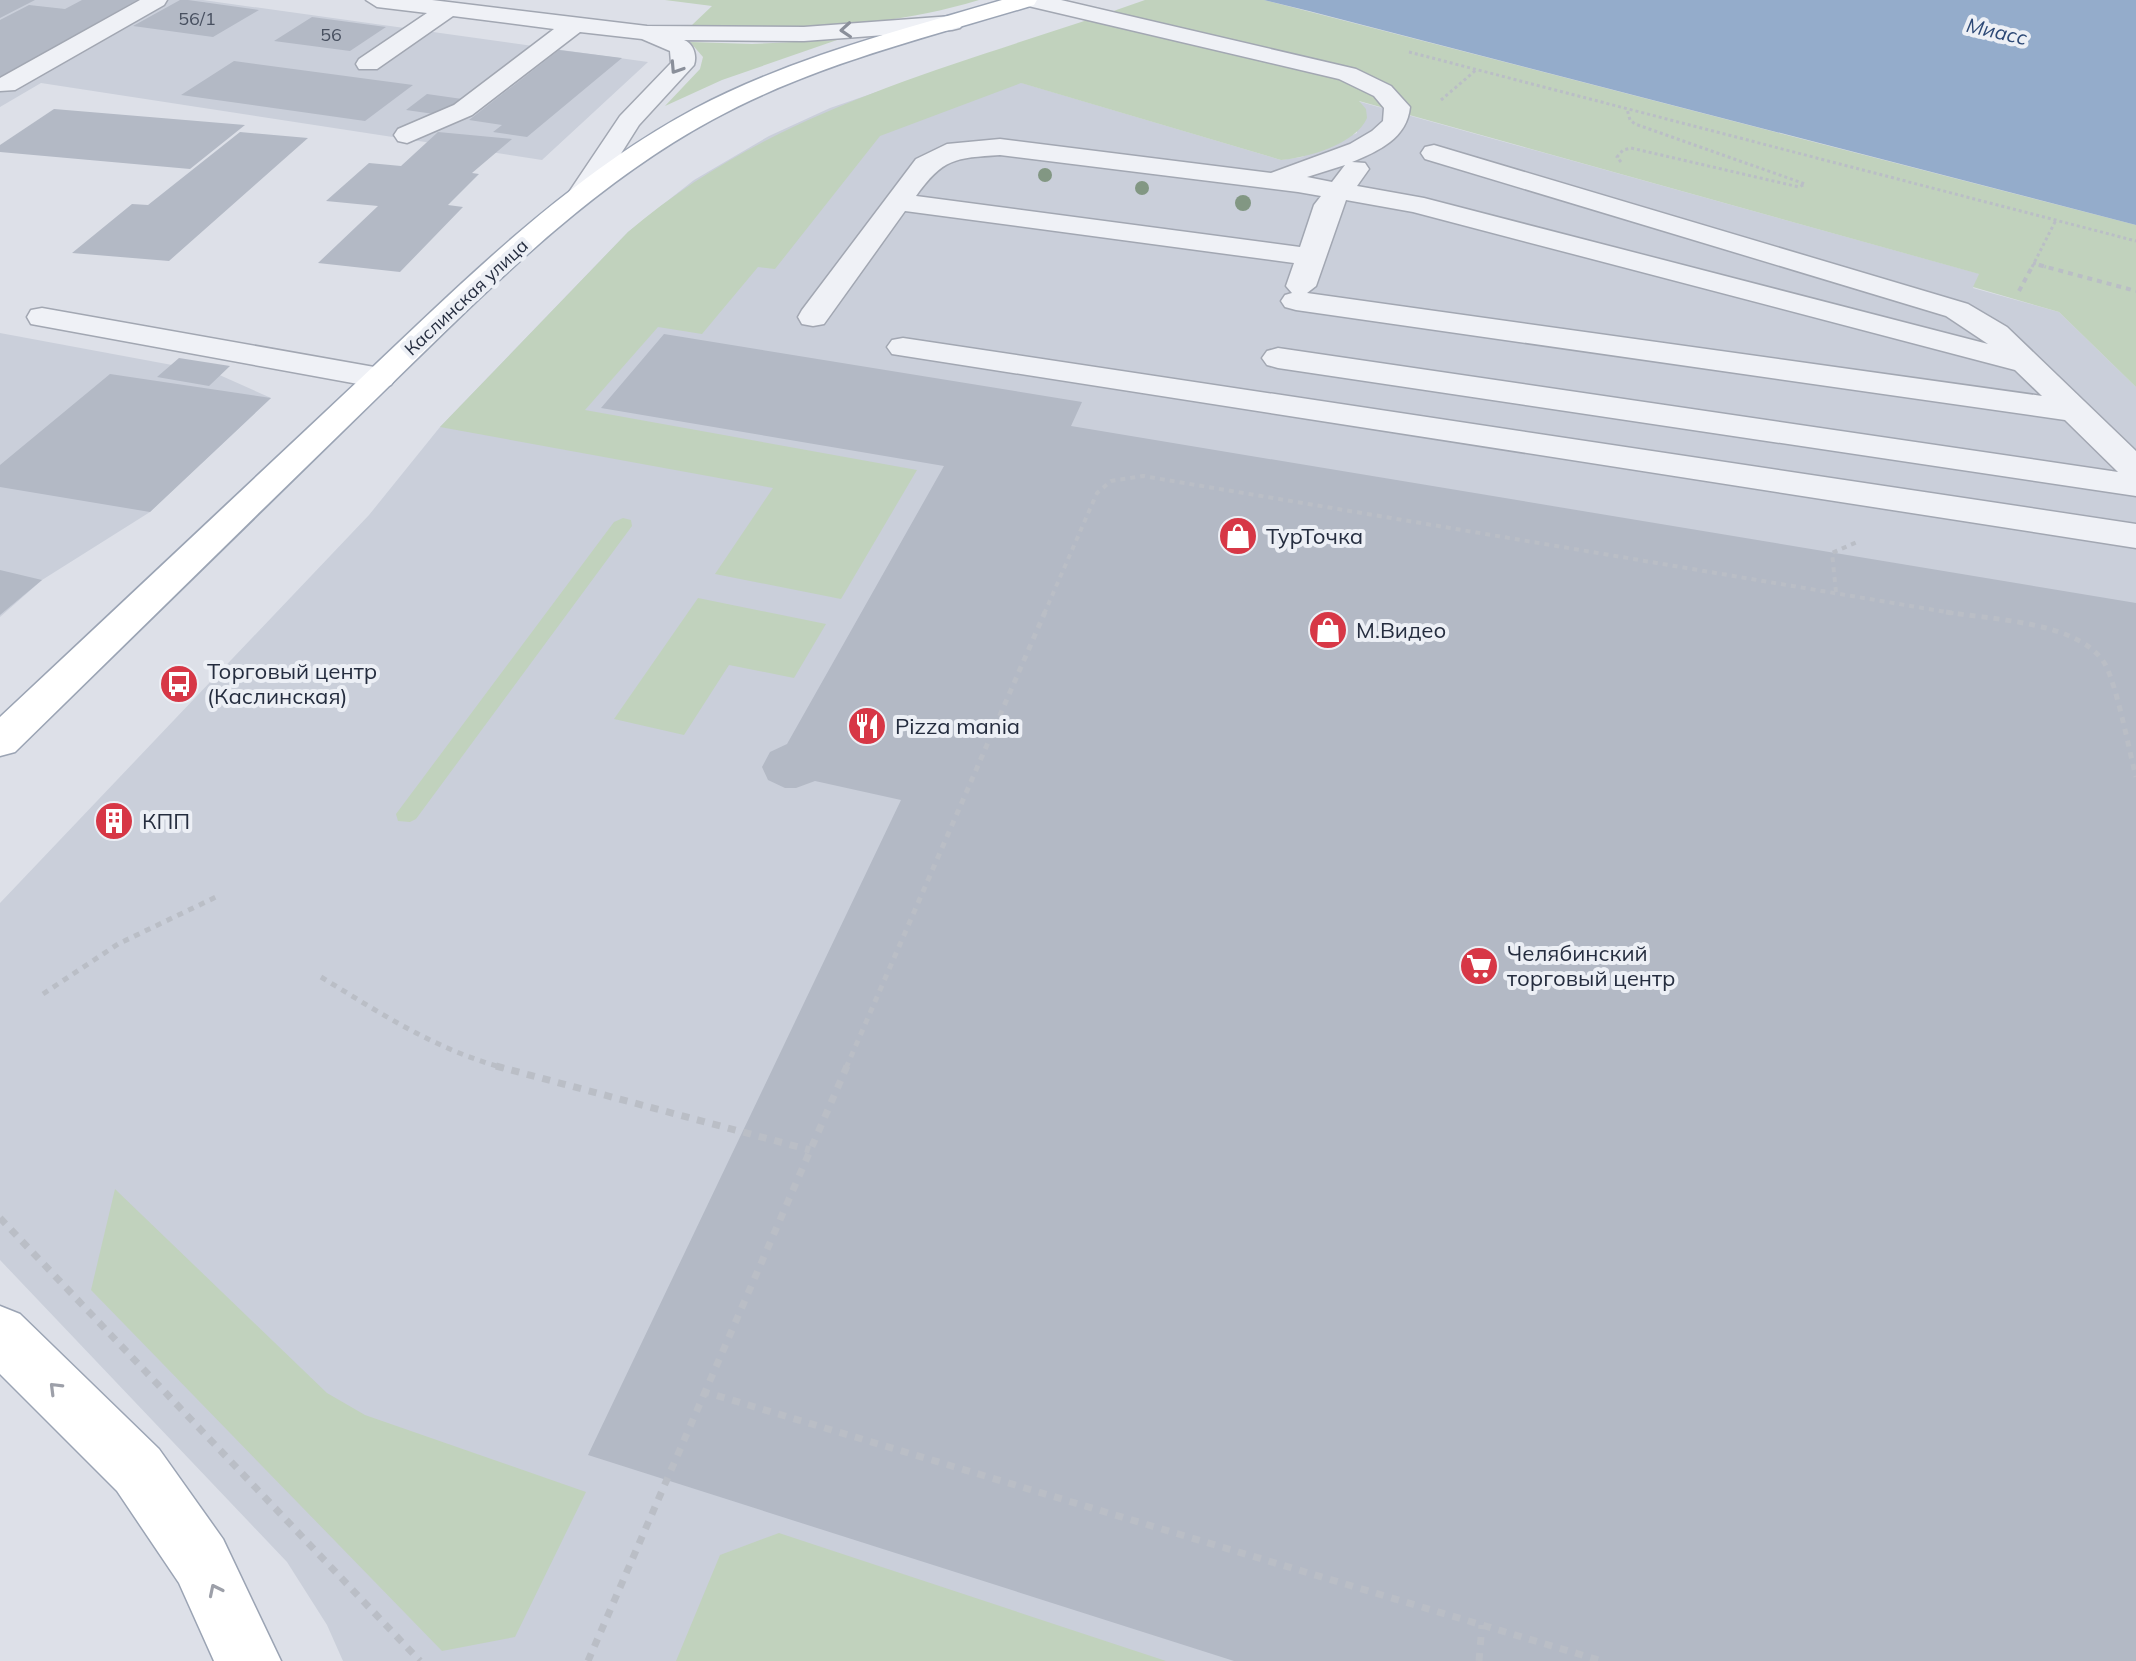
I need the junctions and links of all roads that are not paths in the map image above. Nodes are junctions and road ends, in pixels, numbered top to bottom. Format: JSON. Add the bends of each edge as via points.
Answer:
{"nodes":[{"id":1,"x":156,"y":0,"type":"edge"},
{"id":2,"x":377,"y":0,"type":"edge"},
{"id":3,"x":1029,"y":0,"type":"edge"},
{"id":4,"x":448,"y":9,"type":"junction"},
{"id":5,"x":952,"y":23,"type":"junction"},
{"id":6,"x":575,"y":24,"type":"junction"},
{"id":7,"x":647,"y":33,"type":"junction"},
{"id":8,"x":368,"y":64,"type":"dead end"},
{"id":9,"x":6,"y":85,"type":"dead end"},
{"id":10,"x":407,"y":135,"type":"dead end"},
{"id":11,"x":1369,"y":147,"type":"junction"},
{"id":12,"x":1434,"y":153,"type":"dead end"},
{"id":13,"x":1265,"y":180,"type":"junction"},
{"id":14,"x":1337,"y":190,"type":"junction"},
{"id":15,"x":583,"y":192,"type":"junction"},
{"id":16,"x":898,"y":202,"type":"junction"},
{"id":17,"x":1311,"y":257,"type":"junction"},
{"id":18,"x":1296,"y":301,"type":"junction"},
{"id":19,"x":42,"y":317,"type":"dead end"},
{"id":20,"x":813,"y":317,"type":"dead end"},
{"id":21,"x":903,"y":347,"type":"dead end"},
{"id":22,"x":1278,"y":358,"type":"junction"},
{"id":23,"x":2026,"y":363,"type":"junction"},
{"id":24,"x":380,"y":378,"type":"junction"},
{"id":25,"x":1263,"y":403,"type":"junction"},
{"id":26,"x":2075,"y":411,"type":"junction"},
{"id":27,"x":2136,"y":470,"type":"edge"},
{"id":28,"x":2136,"y":485,"type":"edge"},
{"id":29,"x":2136,"y":536,"type":"edge"},
{"id":30,"x":0,"y":741,"type":"edge"},
{"id":31,"x":0,"y":1334,"type":"edge"},
{"id":32,"x":248,"y":1661,"type":"edge"}],
"edges":[{"from":1,"to":9,"type":"street"},
{"from":2,"to":4,"type":"street"},
{"from":3,"to":5,"type":"main road","name":"Каслинская улица"},
{"from":3,"to":11,"type":"street","via":[[1371,83],[1392,98],[1399,112],[1393,128]]},
{"from":4,"to":6,"type":"street"},
{"from":4,"to":8,"type":"street"},
{"from":5,"to":7,"type":"street","one_way":true,"via":[[804,34]]},
{"from":5,"to":15,"type":"main road","name":"Каслинская улица","via":[[729,101]]},
{"from":6,"to":7,"type":"street"},
{"from":6,"to":10,"type":"street","via":[[463,110]]},
{"from":7,"to":15,"type":"street","one_way":true,"via":[[680,47],[682,65],[629,121]]},
{"from":11,"to":13,"type":"street"},
{"from":11,"to":14,"type":"street"},
{"from":12,"to":23,"type":"street","via":[[1947,306],[1979,322]]},
{"from":13,"to":14,"type":"street"},
{"from":13,"to":16,"type":"street","via":[[976,146],[937,156]]},
{"from":14,"to":17,"type":"street"},
{"from":14,"to":23,"type":"street","via":[[1456,213]]},
{"from":15,"to":24,"type":"main road","name":"Каслинская улица"},
{"from":16,"to":17,"type":"street"},
{"from":16,"to":20,"type":"street"},
{"from":17,"to":18,"type":"street"},
{"from":18,"to":22,"type":"street"},
{"from":18,"to":26,"type":"street"},
{"from":19,"to":24,"type":"street"},
{"from":21,"to":25,"type":"street"},
{"from":22,"to":25,"type":"street"},
{"from":22,"to":28,"type":"street"},
{"from":23,"to":26,"type":"street"},
{"from":24,"to":30,"type":"main road","name":"Каслинская улица"},
{"from":25,"to":29,"type":"street"},
{"from":26,"to":27,"type":"street"},
{"from":32,"to":31,"type":"main road","one_way":true,"via":[[201,1561],[138,1470]]}]}
